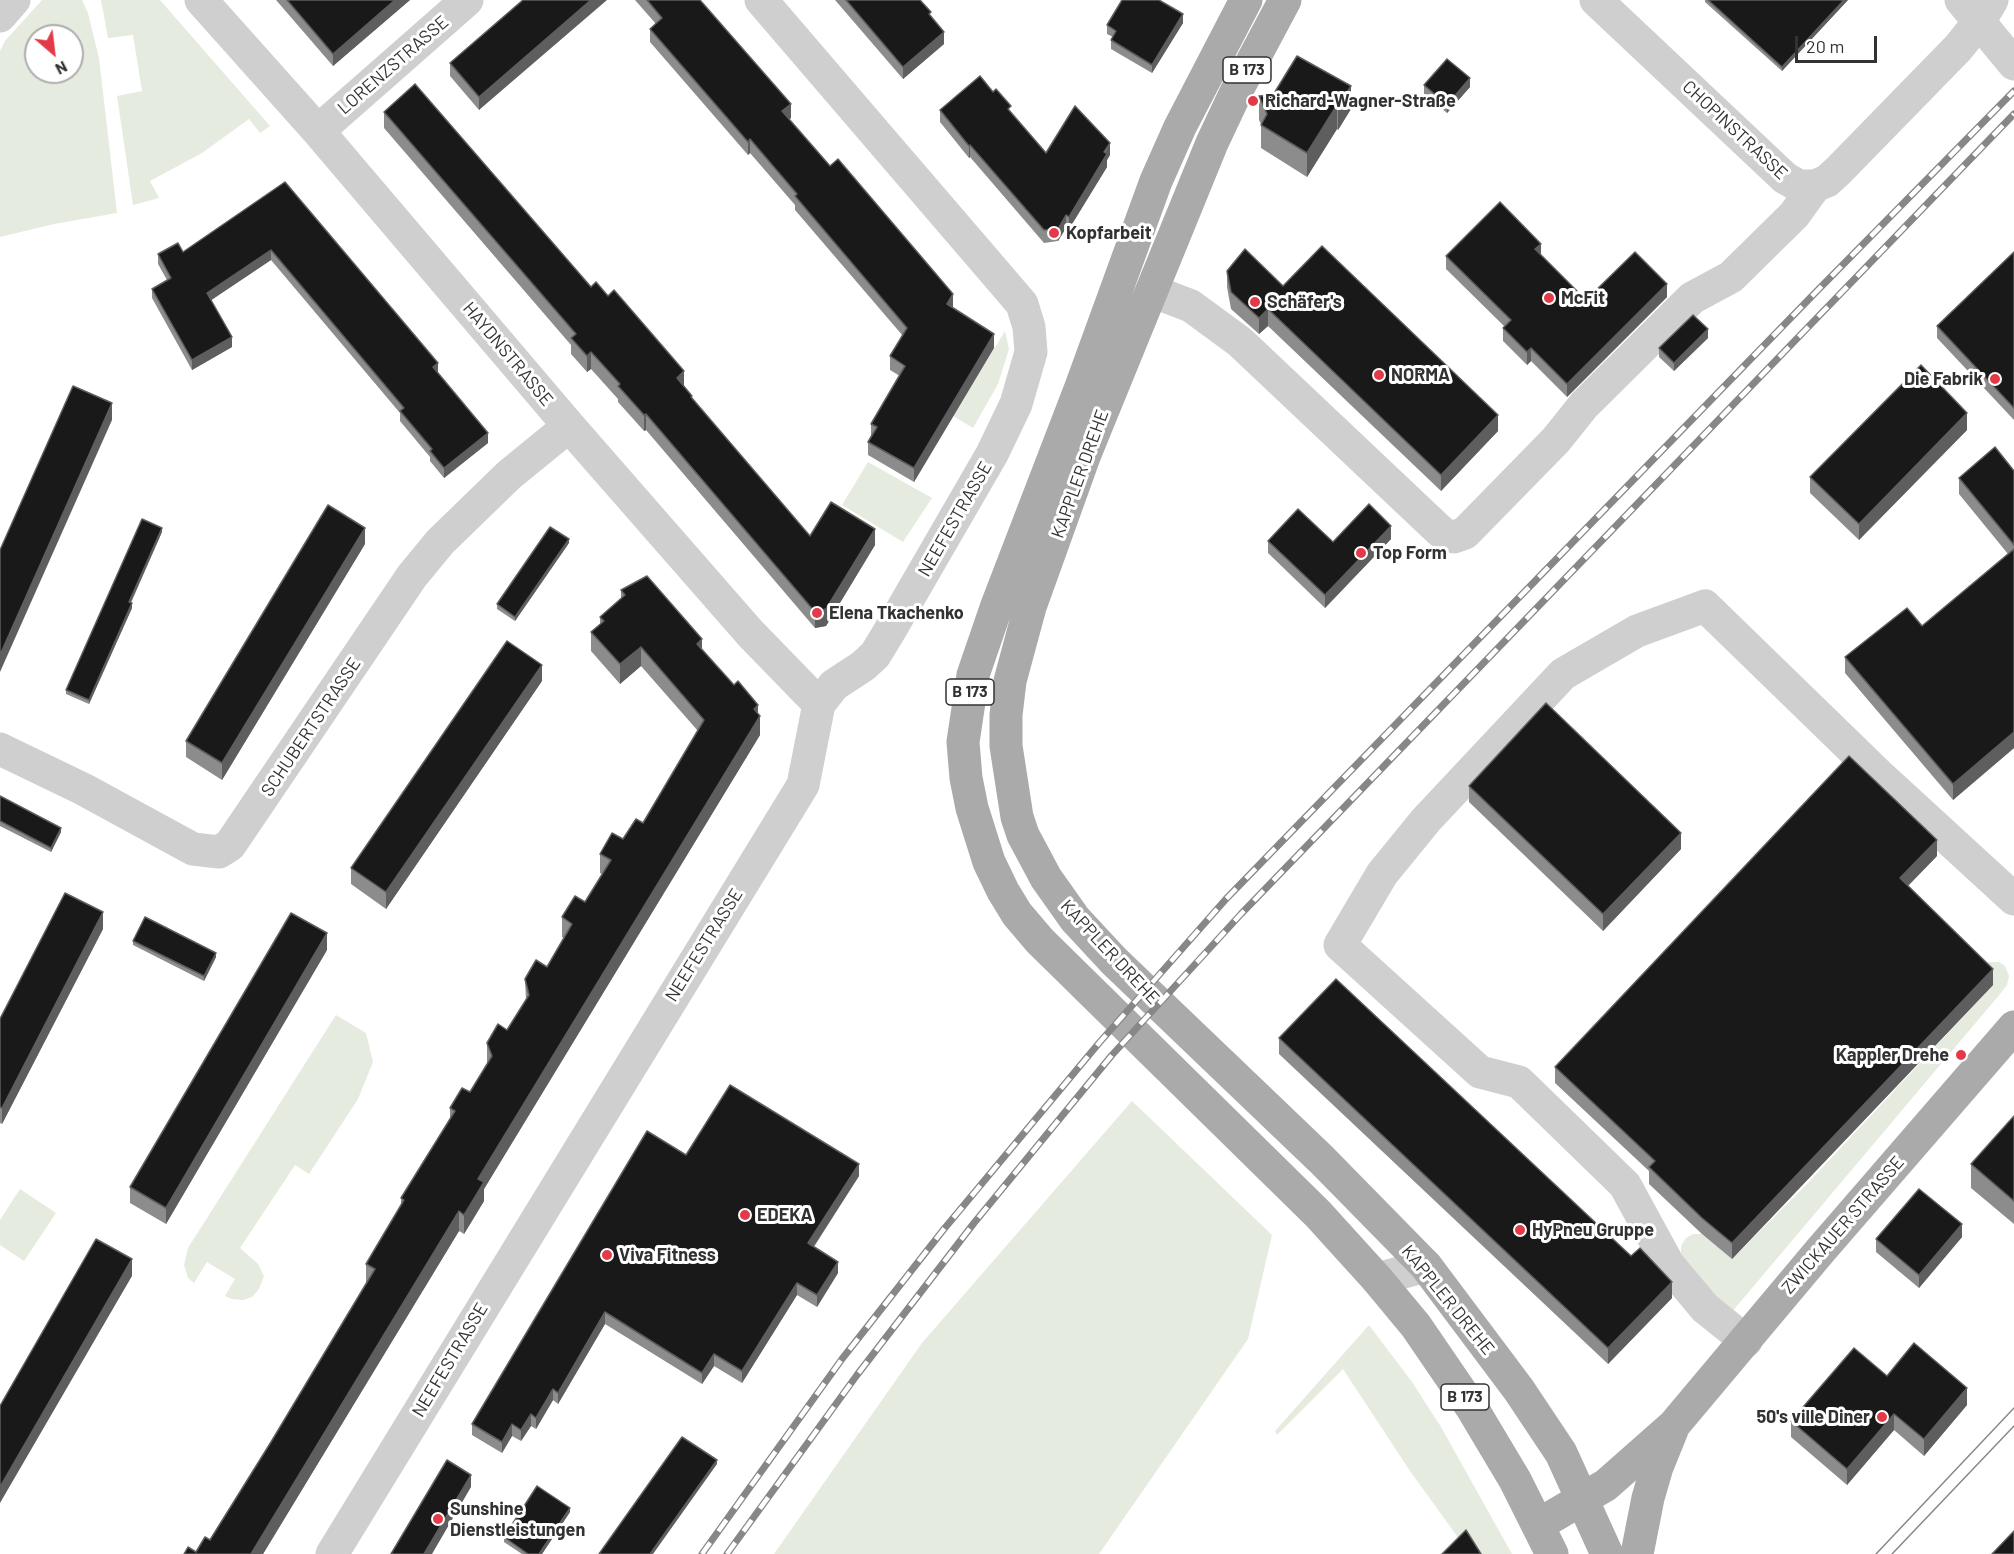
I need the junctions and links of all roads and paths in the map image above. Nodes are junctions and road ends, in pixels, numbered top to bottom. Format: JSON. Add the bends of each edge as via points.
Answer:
{"nodes":[{"id":1,"x":14,"y":0,"type":"edge"},
{"id":2,"x":201,"y":0,"type":"edge"},
{"id":3,"x":467,"y":0,"type":"edge"},
{"id":4,"x":761,"y":0,"type":"edge"},
{"id":5,"x":1246,"y":0,"type":"edge"},
{"id":6,"x":1285,"y":0,"type":"edge"},
{"id":7,"x":1596,"y":0,"type":"edge"},
{"id":8,"x":1977,"y":7,"type":"edge"},
{"id":9,"x":0,"y":16,"type":"edge"},
{"id":10,"x":2014,"y":64,"type":"edge"},
{"id":11,"x":318,"y":131,"type":"junction"},
{"id":12,"x":1815,"y":186,"type":"junction"},
{"id":13,"x":1152,"y":291,"type":"junction"},
{"id":14,"x":569,"y":426,"type":"junction"},
{"id":15,"x":819,"y":704,"type":"junction"},
{"id":16,"x":0,"y":748,"type":"edge"},
{"id":17,"x":2014,"y":898,"type":"edge"},
{"id":18,"x":2014,"y":1027,"type":"edge"},
{"id":19,"x":1426,"y":1266,"type":"junction"},
{"id":20,"x":1377,"y":1279,"type":"junction"},
{"id":21,"x":1746,"y":1341,"type":"junction"},
{"id":22,"x":1674,"y":1425,"type":"junction"},
{"id":23,"x":1583,"y":1498,"type":"junction"},
{"id":24,"x":1545,"y":1540,"type":"edge"},
{"id":25,"x":332,"y":1554,"type":"edge"},
{"id":26,"x":1606,"y":1554,"type":"edge"},
{"id":27,"x":1638,"y":1554,"type":"edge"}],
"edges":[{"from":1,"to":9,"type":"street"},
{"from":2,"to":11,"type":"street","name":"HAYDNSTRASSE"},
{"from":3,"to":11,"type":"street","name":"LORENZSTRASSE"},
{"from":4,"to":15,"type":"street","name":"NEEFESTRASSE","via":[[1022,304],[1029,327],[1031,352],[1016,404],[992,454],[875,655],[834,685]]},
{"from":5,"to":20,"type":"main road","name":"KAPPLER DREHE","number":"B 173","via":[[1179,127],[1156,181],[996,608],[973,675],[967,708],[963,742],[966,778],[989,862],[1017,914],[1318,1214]]},
{"from":6,"to":13,"type":"main road","name":"KAPPLER DREHE","number":"B 173","via":[[1212,142]]},
{"from":7,"to":12,"type":"street","name":"CHOPINSTRASSE","via":[[1785,178],[1799,186]]},
{"from":8,"to":10,"type":"street"},
{"from":8,"to":12,"type":"street","via":[[1958,48],[1838,171]]},
{"from":11,"to":14,"type":"street","name":"HAYDNSTRASSE"},
{"from":12,"to":13,"type":"street","via":[[1794,215],[1731,277],[1692,298],[1584,405],[1556,441],[1482,516],[1454,537],[1439,530],[1240,342],[1191,306]]},
{"from":13,"to":19,"type":"main road","name":"KAPPLER DREHE","number":"B 173","via":[[1085,454],[1017,653],[1010,681],[1006,746],[1017,817],[1046,878],[1075,919]]},
{"from":14,"to":15,"type":"street","name":"HAYDNSTRASSE","via":[[750,633]]},
{"from":14,"to":16,"type":"street","name":"SCHUBERTSTRASSE","via":[[509,475],[440,542],[412,576],[230,844],[219,852],[193,849]]},
{"from":15,"to":25,"type":"street","name":"NEEFESTRASSE","via":[[803,785]]},
{"from":17,"to":21,"type":"street","via":[[1881,777],[1705,606],[1637,631],[1563,674],[1426,820],[1382,874],[1340,945],[1480,1072],[1519,1082],[1625,1185],[1668,1264],[1705,1308]]},
{"from":18,"to":21,"type":"main road","name":"ZWICKAUER STRASSE"},
{"from":19,"to":20,"type":"street"},
{"from":19,"to":23,"type":"main road","name":"KAPPLER DREHE","number":"B 173","via":[[1519,1390],[1561,1453]]},
{"from":20,"to":24,"type":"main road","name":"KAPPLER DREHE","number":"B 173","via":[[1416,1326],[1472,1408]]},
{"from":21,"to":22,"type":"main road","name":"ZWICKAUER STRASSE"},
{"from":22,"to":23,"type":"main road","name":"ZWICKAUER STRASSE","via":[[1606,1485]]},
{"from":22,"to":27,"type":"main road","name":"ZWICKAUER STRASSE","via":[[1656,1467]]},
{"from":23,"to":24,"type":"main road","name":"ZWICKAUER STRASSE"},
{"from":23,"to":26,"type":"main road","name":"KAPPLER DREHE","number":"B 173"}]}
